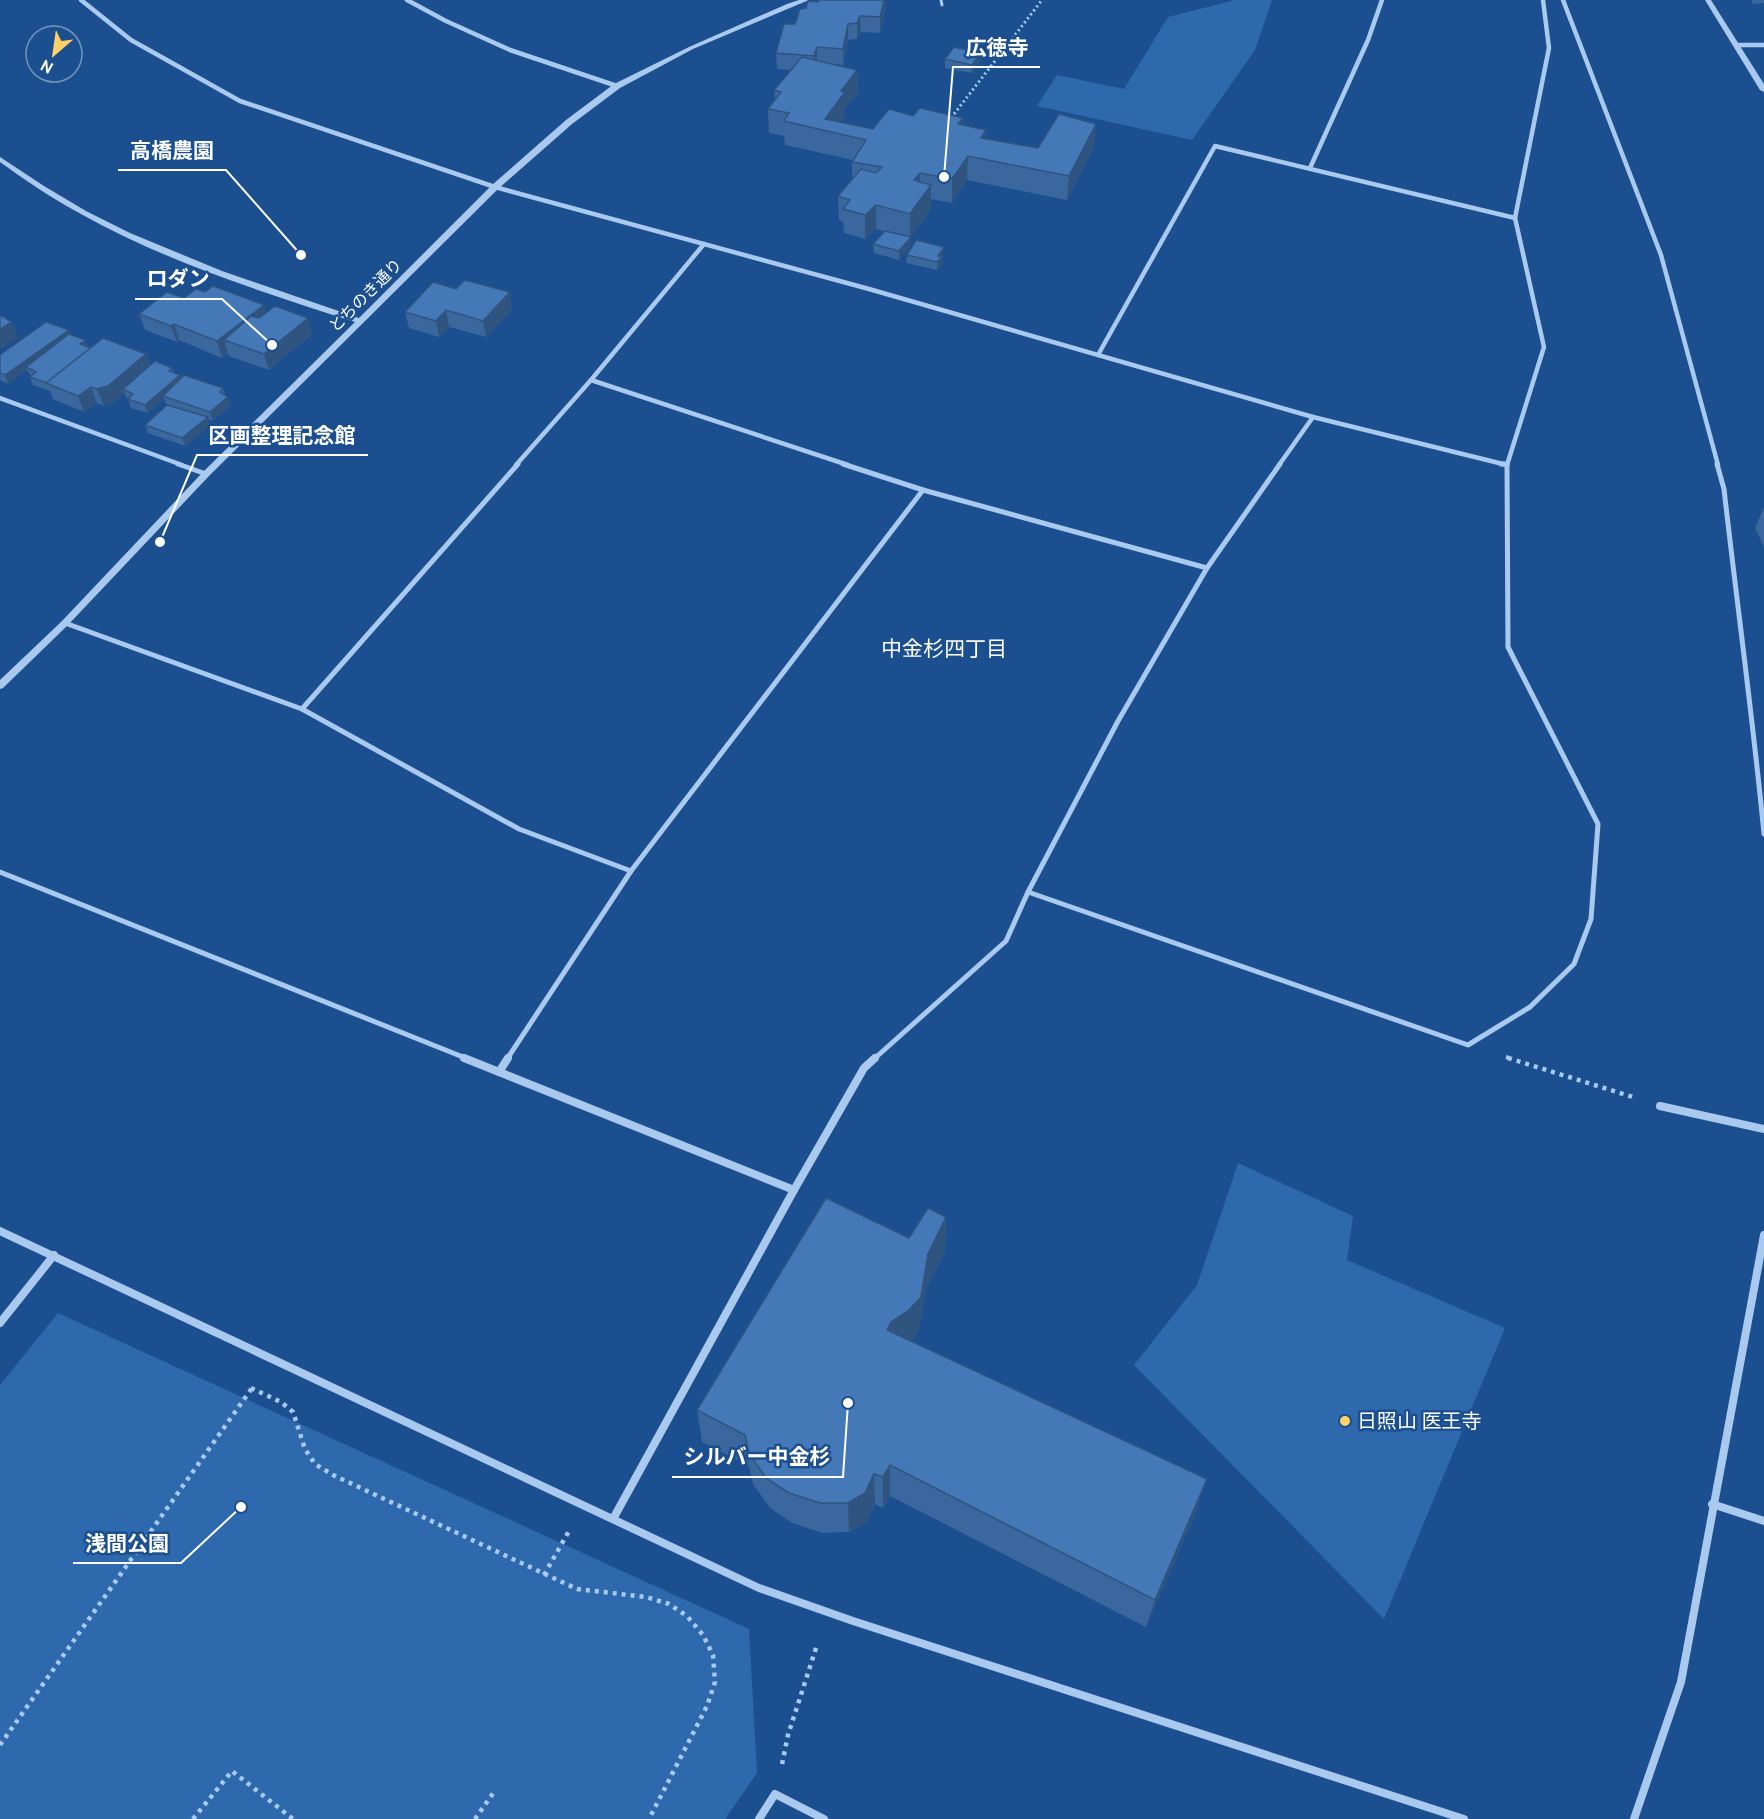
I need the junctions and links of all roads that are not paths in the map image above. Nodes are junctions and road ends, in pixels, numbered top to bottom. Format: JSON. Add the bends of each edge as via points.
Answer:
{"nodes":[{"id":1,"x":81,"y":0,"type":"edge"},
{"id":2,"x":407,"y":0,"type":"edge"},
{"id":3,"x":807,"y":0,"type":"edge"},
{"id":4,"x":941,"y":0,"type":"edge"},
{"id":5,"x":1382,"y":0,"type":"edge"},
{"id":6,"x":1543,"y":0,"type":"edge"},
{"id":7,"x":1563,"y":0,"type":"edge"},
{"id":8,"x":1708,"y":0,"type":"edge"},
{"id":9,"x":942,"y":5,"type":"dead end"},
{"id":10,"x":1737,"y":45,"type":"junction"},
{"id":11,"x":1764,"y":45,"type":"edge"},
{"id":12,"x":617,"y":86,"type":"junction"},
{"id":13,"x":1764,"y":90,"type":"edge"},
{"id":14,"x":0,"y":159,"type":"edge"},
{"id":15,"x":1310,"y":168,"type":"junction"},
{"id":16,"x":495,"y":186,"type":"junction"},
{"id":17,"x":1515,"y":218,"type":"junction"},
{"id":18,"x":704,"y":244,"type":"junction"},
{"id":19,"x":360,"y":321,"type":"junction"},
{"id":20,"x":1098,"y":355,"type":"junction"},
{"id":21,"x":591,"y":380,"type":"junction"},
{"id":22,"x":0,"y":398,"type":"edge"},
{"id":23,"x":1313,"y":417,"type":"junction"},
{"id":24,"x":1507,"y":465,"type":"junction"},
{"id":25,"x":206,"y":474,"type":"junction"},
{"id":26,"x":924,"y":490,"type":"junction"},
{"id":27,"x":1207,"y":567,"type":"junction"},
{"id":28,"x":65,"y":623,"type":"junction"},
{"id":29,"x":0,"y":686,"type":"edge"},
{"id":30,"x":302,"y":709,"type":"junction"},
{"id":31,"x":1764,"y":763,"type":"edge"},
{"id":32,"x":1756,"y":764,"type":"junction"},
{"id":33,"x":1764,"y":834,"type":"edge"},
{"id":34,"x":0,"y":872,"type":"edge"},
{"id":35,"x":631,"y":872,"type":"junction"},
{"id":36,"x":1028,"y":892,"type":"junction"},
{"id":37,"x":498,"y":1072,"type":"junction"},
{"id":38,"x":1660,"y":1106,"type":"road end"},
{"id":39,"x":1764,"y":1129,"type":"edge"},
{"id":40,"x":794,"y":1190,"type":"junction"},
{"id":41,"x":0,"y":1231,"type":"edge"},
{"id":42,"x":1764,"y":1235,"type":"edge"},
{"id":43,"x":54,"y":1255,"type":"junction"},
{"id":44,"x":0,"y":1323,"type":"edge"},
{"id":45,"x":1712,"y":1504,"type":"junction"},
{"id":46,"x":613,"y":1519,"type":"junction"},
{"id":47,"x":1764,"y":1521,"type":"edge"},
{"id":48,"x":759,"y":1819,"type":"edge"},
{"id":49,"x":824,"y":1819,"type":"edge"},
{"id":50,"x":1464,"y":1819,"type":"edge"},
{"id":51,"x":1634,"y":1819,"type":"edge"}],
"edges":[{"from":1,"to":16,"type":"street","via":[[131,40],[240,101]]},
{"from":2,"to":12,"type":"street","via":[[510,50]]},
{"from":3,"to":12,"type":"street","name":"とちのき通り","via":[[691,48]]},
{"from":4,"to":9,"type":"lane"},
{"from":5,"to":15,"type":"street"},
{"from":6,"to":17,"type":"street","via":[[1549,48]]},
{"from":7,"to":32,"type":"street","via":[[1661,255],[1724,489]]},
{"from":8,"to":10,"type":"street"},
{"from":10,"to":11,"type":"street"},
{"from":10,"to":13,"type":"street"},
{"from":12,"to":16,"type":"street","name":"とちのき通り"},
{"from":14,"to":19,"type":"street","via":[[34,185],[124,235],[218,274]]},
{"from":15,"to":17,"type":"street"},
{"from":15,"to":20,"type":"street","via":[[1215,146]]},
{"from":16,"to":18,"type":"street"},
{"from":16,"to":19,"type":"street","name":"とちのき通り"},
{"from":17,"to":24,"type":"street","via":[[1544,347]]},
{"from":18,"to":20,"type":"street"},
{"from":18,"to":21,"type":"street"},
{"from":19,"to":25,"type":"street","name":"とちのき通り"},
{"from":20,"to":23,"type":"street"},
{"from":21,"to":26,"type":"street"},
{"from":21,"to":30,"type":"street"},
{"from":22,"to":25,"type":"street"},
{"from":23,"to":24,"type":"street"},
{"from":23,"to":27,"type":"street"},
{"from":24,"to":36,"type":"street","via":[[1508,647],[1598,824],[1591,919],[1574,964],[1530,1007],[1468,1045]]},
{"from":25,"to":28,"type":"street","name":"とちのき通り"},
{"from":26,"to":27,"type":"street"},
{"from":26,"to":35,"type":"street"},
{"from":27,"to":36,"type":"street","via":[[1118,721]]},
{"from":28,"to":29,"type":"street","name":"とちのき通り"},
{"from":28,"to":30,"type":"street"},
{"from":30,"to":35,"type":"street","via":[[519,829]]},
{"from":31,"to":32,"type":"street"},
{"from":32,"to":33,"type":"street"},
{"from":34,"to":37,"type":"street"},
{"from":35,"to":37,"type":"street"},
{"from":36,"to":40,"type":"street","via":[[1006,941],[864,1068]]},
{"from":37,"to":40,"type":"street"},
{"from":38,"to":39,"type":"street"},
{"from":40,"to":46,"type":"street"},
{"from":41,"to":43,"type":"street"},
{"from":42,"to":45,"type":"street"},
{"from":43,"to":44,"type":"street"},
{"from":43,"to":46,"type":"street"},
{"from":45,"to":47,"type":"street"},
{"from":45,"to":51,"type":"street","via":[[1681,1682]]},
{"from":46,"to":50,"type":"street","via":[[769,1591]]},
{"from":48,"to":49,"type":"street","via":[[776,1794]]}]}
